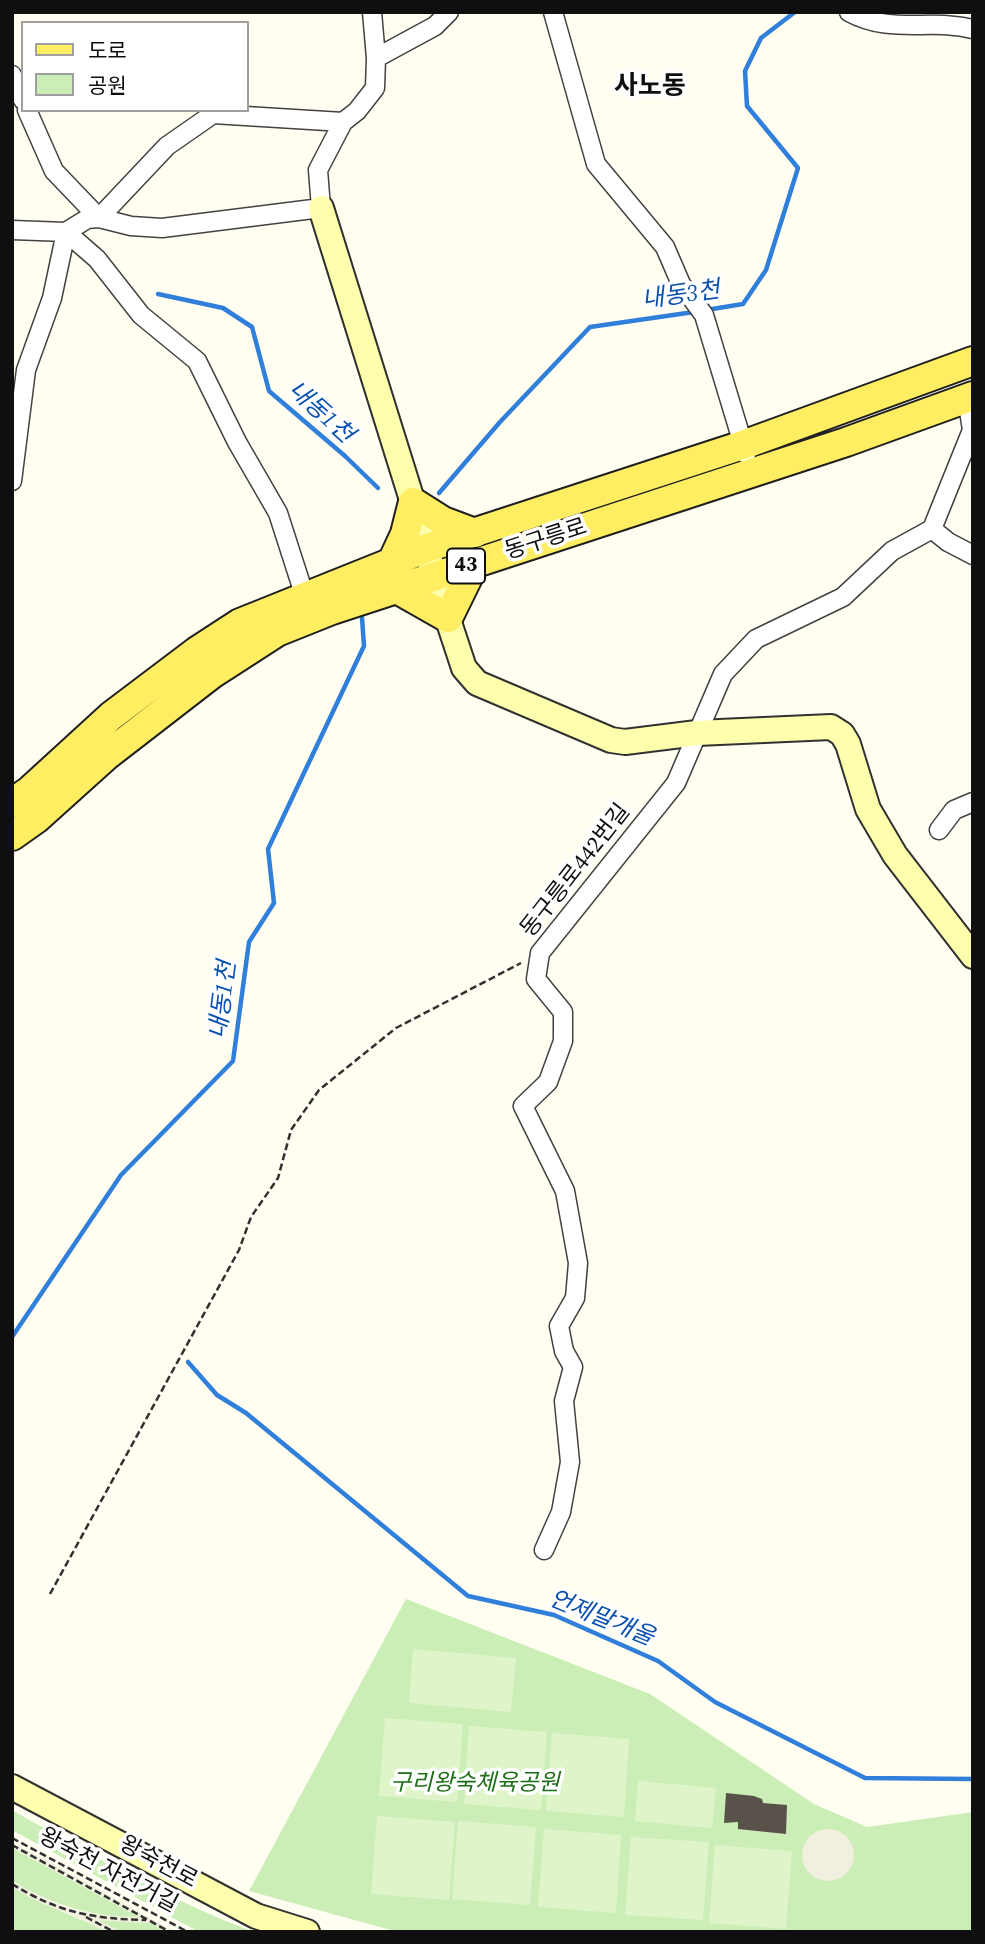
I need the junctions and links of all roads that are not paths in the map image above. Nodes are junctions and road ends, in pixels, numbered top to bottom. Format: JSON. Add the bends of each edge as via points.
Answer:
{"nodes":[{"id":1,"x":372,"y":12,"type":"edge"},
{"id":2,"x":449,"y":12,"type":"edge"},
{"id":3,"x":553,"y":12,"type":"edge"},
{"id":4,"x":849,"y":12,"type":"edge"},
{"id":5,"x":973,"y":29,"type":"edge"},
{"id":6,"x":376,"y":58,"type":"junction"},
{"id":7,"x":12,"y":75,"type":"edge"},
{"id":8,"x":21,"y":95,"type":"edge"},
{"id":9,"x":28,"y":112,"type":"edge"},
{"id":10,"x":344,"y":122,"type":"junction"},
{"id":11,"x":321,"y":208,"type":"junction"},
{"id":12,"x":99,"y":218,"type":"junction"},
{"id":13,"x":12,"y":230,"type":"edge"},
{"id":14,"x":66,"y":232,"type":"junction"},
{"id":15,"x":973,"y":361,"type":"edge"},
{"id":16,"x":970,"y":397,"type":"edge"},
{"id":17,"x":743,"y":445,"type":"junction"},
{"id":18,"x":752,"y":473,"type":"junction"},
{"id":19,"x":12,"y":481,"type":"edge"},
{"id":20,"x":413,"y":502,"type":"junction"},
{"id":21,"x":932,"y":529,"type":"junction"},
{"id":22,"x":475,"y":533,"type":"junction"},
{"id":23,"x":428,"y":548,"type":"junction"},
{"id":24,"x":973,"y":555,"type":"edge"},
{"id":25,"x":475,"y":563,"type":"junction"},
{"id":26,"x":394,"y":575,"type":"junction"},
{"id":27,"x":434,"y":577,"type":"junction"},
{"id":28,"x":305,"y":597,"type":"junction"},
{"id":29,"x":448,"y":618,"type":"junction"},
{"id":30,"x":697,"y":733,"type":"junction"},
{"id":31,"x":20,"y":802,"type":"edge"},
{"id":32,"x":973,"y":802,"type":"edge"},
{"id":33,"x":939,"y":831,"type":"dead end"},
{"id":34,"x":12,"y":836,"type":"edge"},
{"id":35,"x":973,"y":956,"type":"edge"},
{"id":36,"x":544,"y":1550,"type":"dead end"},
{"id":37,"x":12,"y":1787,"type":"edge"},
{"id":38,"x":307,"y":1932,"type":"edge"}],
"edges":[{"from":1,"to":6,"type":"street"},
{"from":2,"to":6,"type":"street","via":[[435,26]]},
{"from":3,"to":17,"type":"street","via":[[596,164],[665,247],[681,284],[700,310]]},
{"from":4,"to":5,"type":"street","via":[[887,26]]},
{"from":6,"to":10,"type":"street","via":[[375,88]]},
{"from":7,"to":8,"type":"street"},
{"from":9,"to":12,"type":"street","via":[[54,172]]},
{"from":10,"to":11,"type":"street","via":[[318,170]]},
{"from":10,"to":12,"type":"street","via":[[213,114],[167,146]]},
{"from":11,"to":12,"type":"street","via":[[162,228]]},
{"from":11,"to":20,"type":"street"},
{"from":12,"to":14,"type":"street","via":[[87,219]]},
{"from":13,"to":14,"type":"street"},
{"from":14,"to":19,"type":"street","via":[[52,298],[26,370]]},
{"from":14,"to":28,"type":"street","via":[[97,259],[141,314],[197,361],[278,513]]},
{"from":15,"to":17,"type":"main road","name":"동구릉로","number":"43"},
{"from":16,"to":18,"type":"main road","name":"동구릉로","number":"43"},
{"from":16,"to":21,"type":"street","via":[[972,430]]},
{"from":17,"to":18,"type":"street"},
{"from":17,"to":22,"type":"main road","name":"동구릉로","number":"43"},
{"from":18,"to":25,"type":"main road","name":"동구릉로","number":"43"},
{"from":20,"to":22,"type":"main road","via":[[443,521]]},
{"from":20,"to":23,"type":"street"},
{"from":20,"to":26,"type":"main road"},
{"from":21,"to":24,"type":"street"},
{"from":21,"to":30,"type":"street","name":"동구릉로442번길","via":[[892,551],[843,597],[756,639],[723,674]]},
{"from":22,"to":23,"type":"main road","name":"동구릉로","number":"43"},
{"from":23,"to":26,"type":"main road","name":"동구릉로","number":"43"},
{"from":23,"to":27,"type":"street"},
{"from":25,"to":27,"type":"main road","name":"동구릉로","number":"43"},
{"from":25,"to":29,"type":"main road"},
{"from":26,"to":27,"type":"main road","name":"동구릉로","number":"43"},
{"from":26,"to":28,"type":"main road","name":"동구릉로","number":"43"},
{"from":26,"to":29,"type":"main road"},
{"from":26,"to":31,"type":"main road","name":"동구릉로","number":"43","via":[[332,610],[277,632],[212,674],[106,756]]},
{"from":27,"to":29,"type":"street"},
{"from":28,"to":31,"type":"main road","name":"동구릉로","number":"43","via":[[240,623],[197,651],[111,716]]},
{"from":29,"to":30,"type":"street","via":[[464,668],[477,682],[611,740]]},
{"from":30,"to":35,"type":"street","via":[[820,725],[842,734],[874,821]]},
{"from":30,"to":36,"type":"street","name":"동구릉로442번길","via":[[676,783],[540,953],[536,979],[562,1012],[562,1041],[548,1082],[523,1106],[565,1191],[578,1262],[575,1298],[559,1326],[573,1367],[564,1401],[569,1462],[561,1512]]},
{"from":31,"to":34,"type":"main road","name":"동구릉로","number":"43"},
{"from":32,"to":33,"type":"street","via":[[954,810]]},
{"from":37,"to":38,"type":"street","name":"왕숙천로","via":[[256,1916]]}]}
